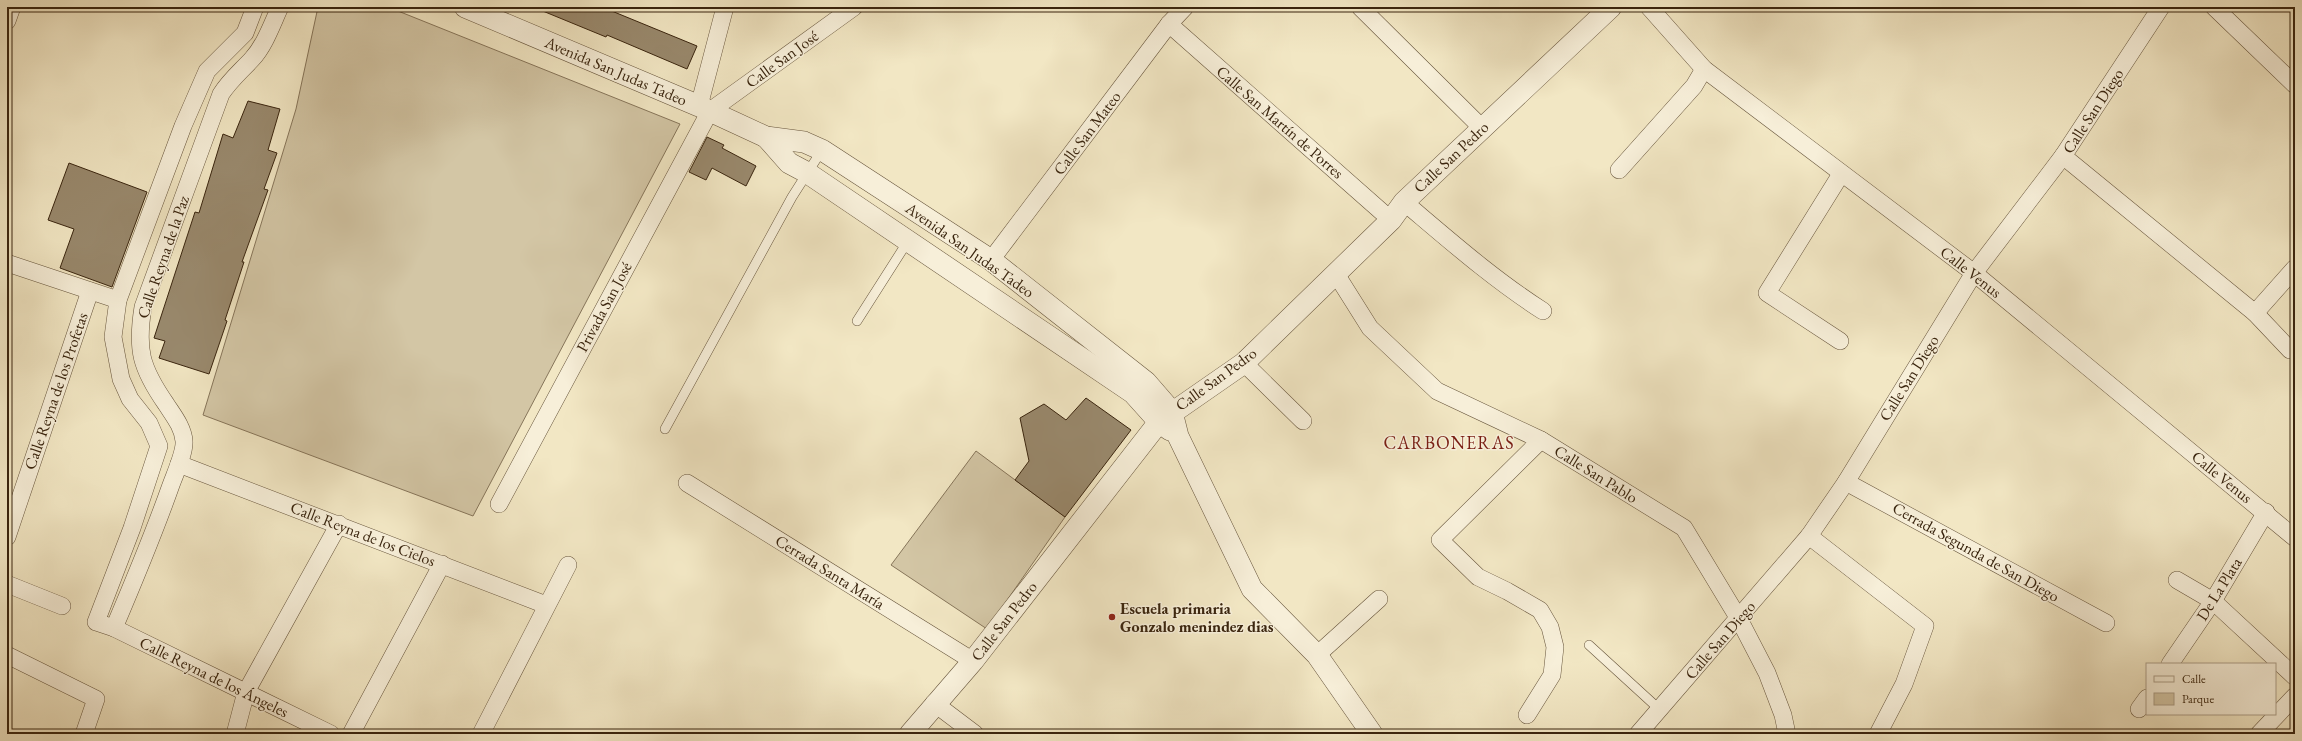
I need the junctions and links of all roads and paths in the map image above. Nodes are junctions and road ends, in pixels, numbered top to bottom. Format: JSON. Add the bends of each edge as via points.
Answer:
{"nodes":[{"id":1,"x":12,"y":7,"type":"edge"},
{"id":2,"x":255,"y":7,"type":"edge"},
{"id":3,"x":280,"y":7,"type":"edge"},
{"id":4,"x":465,"y":7,"type":"edge"},
{"id":5,"x":725,"y":7,"type":"edge"},
{"id":6,"x":854,"y":7,"type":"edge"},
{"id":7,"x":1185,"y":7,"type":"edge"},
{"id":8,"x":1360,"y":7,"type":"edge"},
{"id":9,"x":1610,"y":7,"type":"edge"},
{"id":10,"x":1649,"y":7,"type":"edge"},
{"id":11,"x":2161,"y":7,"type":"edge"},
{"id":12,"x":2214,"y":7,"type":"edge"},
{"id":13,"x":7,"y":21,"type":"edge"},
{"id":14,"x":1169,"y":24,"type":"junction"},
{"id":15,"x":1704,"y":69,"type":"junction"},
{"id":16,"x":2295,"y":84,"type":"edge"},
{"id":17,"x":704,"y":108,"type":"junction"},
{"id":18,"x":1482,"y":128,"type":"junction"},
{"id":19,"x":766,"y":137,"type":"junction"},
{"id":20,"x":822,"y":150,"type":"junction"},
{"id":21,"x":2063,"y":156,"type":"junction"},
{"id":22,"x":1619,"y":170,"type":"dead end"},
{"id":23,"x":806,"y":172,"type":"junction"},
{"id":24,"x":1841,"y":174,"type":"junction"},
{"id":25,"x":1404,"y":202,"type":"junction"},
{"id":26,"x":1391,"y":220,"type":"junction"},
{"id":27,"x":144,"y":231,"type":"junction"},
{"id":28,"x":168,"y":241,"type":"junction"},
{"id":29,"x":908,"y":241,"type":"junction"},
{"id":30,"x":991,"y":260,"type":"junction"},
{"id":31,"x":7,"y":263,"type":"edge"},
{"id":32,"x":2295,"y":268,"type":"edge"},
{"id":33,"x":1974,"y":273,"type":"junction"},
{"id":34,"x":1336,"y":274,"type":"junction"},
{"id":35,"x":90,"y":292,"type":"junction"},
{"id":36,"x":118,"y":300,"type":"junction"},
{"id":37,"x":1543,"y":311,"type":"dead end"},
{"id":38,"x":2255,"y":312,"type":"junction"},
{"id":39,"x":857,"y":321,"type":"dead end"},
{"id":40,"x":1840,"y":341,"type":"dead end"},
{"id":41,"x":2290,"y":350,"type":"dead end"},
{"id":42,"x":1244,"y":363,"type":"junction"},
{"id":43,"x":1166,"y":417,"type":"junction"},
{"id":44,"x":1303,"y":421,"type":"dead end"},
{"id":45,"x":665,"y":429,"type":"dead end"},
{"id":46,"x":1541,"y":440,"type":"junction"},
{"id":47,"x":179,"y":464,"type":"junction"},
{"id":48,"x":1846,"y":482,"type":"junction"},
{"id":49,"x":687,"y":484,"type":"dead end"},
{"id":50,"x":500,"y":504,"type":"dead end"},
{"id":51,"x":2266,"y":512,"type":"junction"},
{"id":52,"x":339,"y":524,"type":"junction"},
{"id":53,"x":132,"y":528,"type":"junction"},
{"id":54,"x":153,"y":535,"type":"junction"},
{"id":55,"x":1809,"y":536,"type":"junction"},
{"id":56,"x":7,"y":537,"type":"edge"},
{"id":57,"x":2295,"y":538,"type":"edge"},
{"id":58,"x":442,"y":564,"type":"junction"},
{"id":59,"x":568,"y":565,"type":"dead end"},
{"id":60,"x":2177,"y":580,"type":"dead end"},
{"id":61,"x":7,"y":584,"type":"edge"},
{"id":62,"x":1379,"y":599,"type":"dead end"},
{"id":63,"x":2213,"y":601,"type":"junction"},
{"id":64,"x":546,"y":605,"type":"junction"},
{"id":65,"x":62,"y":606,"type":"dead end"},
{"id":66,"x":1739,"y":619,"type":"junction"},
{"id":67,"x":96,"y":622,"type":"joint"},
{"id":68,"x":2106,"y":623,"type":"dead end"},
{"id":69,"x":114,"y":628,"type":"junction"},
{"id":70,"x":1589,"y":645,"type":"dead end"},
{"id":71,"x":1317,"y":655,"type":"junction"},
{"id":72,"x":7,"y":656,"type":"edge"},
{"id":73,"x":973,"y":661,"type":"junction"},
{"id":74,"x":2171,"y":663,"type":"edge"},
{"id":75,"x":2295,"y":677,"type":"edge"},
{"id":76,"x":246,"y":692,"type":"junction"},
{"id":77,"x":2295,"y":696,"type":"edge"},
{"id":78,"x":934,"y":703,"type":"junction"},
{"id":79,"x":1659,"y":709,"type":"junction"},
{"id":80,"x":1527,"y":715,"type":"dead end"},
{"id":81,"x":84,"y":734,"type":"edge"},
{"id":82,"x":235,"y":734,"type":"edge"},
{"id":83,"x":330,"y":734,"type":"edge"},
{"id":84,"x":351,"y":734,"type":"edge"},
{"id":85,"x":480,"y":734,"type":"edge"},
{"id":86,"x":910,"y":734,"type":"edge"},
{"id":87,"x":975,"y":734,"type":"edge"},
{"id":88,"x":1372,"y":734,"type":"edge"},
{"id":89,"x":1638,"y":734,"type":"edge"},
{"id":90,"x":1787,"y":734,"type":"edge"},
{"id":91,"x":1878,"y":734,"type":"edge"},
{"id":92,"x":2259,"y":734,"type":"edge"}],
"edges":[{"from":1,"to":13,"type":"street"},
{"from":2,"to":27,"type":"street","name":"Calle Reyna de la Paz","via":[[245,33],[207,71],[183,126]]},
{"from":3,"to":28,"type":"street","name":"Calle Reyna de la Paz","via":[[253,59],[231,79],[221,94]]},
{"from":4,"to":17,"type":"street","name":"Avenida San Judas Tadeo"},
{"from":5,"to":17,"type":"street"},
{"from":6,"to":17,"type":"street","name":"Calle San José"},
{"from":7,"to":14,"type":"street","name":"Calle San Mateo"},
{"from":8,"to":18,"type":"street"},
{"from":9,"to":18,"type":"street","name":"Calle San Pedro"},
{"from":10,"to":15,"type":"street","name":"Calle Venus"},
{"from":11,"to":21,"type":"street","name":"Calle San Diego"},
{"from":12,"to":16,"type":"street"},
{"from":14,"to":26,"type":"street","name":"Calle San Martín de Porres"},
{"from":14,"to":30,"type":"street","name":"Calle San Mateo"},
{"from":15,"to":22,"type":"street","via":[[1694,86]]},
{"from":15,"to":24,"type":"street","name":"Calle Venus"},
{"from":17,"to":19,"type":"street","name":"Avenida San Judas Tadeo"},
{"from":17,"to":50,"type":"street","name":"Privada San José"},
{"from":18,"to":25,"type":"street","name":"Calle San Pedro"},
{"from":19,"to":20,"type":"street","name":"Avenida San Judas Tadeo","via":[[804,142]]},
{"from":19,"to":23,"type":"street","name":"Avenida San Judas Tadeo","via":[[789,163]]},
{"from":20,"to":23,"type":"lane"},
{"from":20,"to":30,"type":"street","name":"Avenida San Judas Tadeo"},
{"from":21,"to":33,"type":"street","name":"Calle San Diego"},
{"from":21,"to":38,"type":"street"},
{"from":23,"to":29,"type":"street","name":"Avenida San Judas Tadeo"},
{"from":23,"to":45,"type":"lane"},
{"from":24,"to":33,"type":"street","name":"Calle Venus"},
{"from":24,"to":40,"type":"street","via":[[1767,294]]},
{"from":25,"to":26,"type":"street","name":"Calle San Pedro"},
{"from":25,"to":37,"type":"street","via":[[1466,254]]},
{"from":26,"to":34,"type":"street","name":"Calle San Pedro"},
{"from":27,"to":28,"type":"street"},
{"from":27,"to":36,"type":"street","name":"Calle Reyna de la Paz"},
{"from":28,"to":47,"type":"street","name":"Calle Reyna de la Paz","via":[[143,307],[138,335],[148,378],[177,420],[184,442]]},
{"from":29,"to":39,"type":"lane"},
{"from":29,"to":43,"type":"street","name":"Avenida San Judas Tadeo"},
{"from":30,"to":43,"type":"street","name":"Avenida San Judas Tadeo","via":[[1146,382]]},
{"from":31,"to":35,"type":"street"},
{"from":32,"to":38,"type":"street"},
{"from":33,"to":48,"type":"street","name":"Calle San Diego"},
{"from":33,"to":51,"type":"street","name":"Calle Venus"},
{"from":34,"to":42,"type":"street","name":"Calle San Pedro"},
{"from":34,"to":46,"type":"street","name":"Calle San Pablo","via":[[1370,328],[1437,391]]},
{"from":35,"to":36,"type":"street"},
{"from":35,"to":56,"type":"street","name":"Calle Reyna de los Profetas"},
{"from":36,"to":53,"type":"street","name":"Calle Reyna de la Paz","via":[[114,337],[121,379],[130,399],[149,423],[159,446]]},
{"from":38,"to":41,"type":"street"},
{"from":42,"to":43,"type":"street","name":"Calle San Pedro"},
{"from":42,"to":44,"type":"street"},
{"from":43,"to":71,"type":"street","name":"Avenida San Judas Tadeo","via":[[1178,436],[1252,589]]},
{"from":43,"to":73,"type":"street","name":"Calle San Pedro"},
{"from":46,"to":66,"type":"street","name":"Calle San Pablo","via":[[1684,528]]},
{"from":46,"to":80,"type":"street","via":[[1440,540],[1478,577],[1540,610],[1550,627],[1556,647],[1552,675]]},
{"from":47,"to":52,"type":"street","name":"Calle Reyna de los Cielos"},
{"from":47,"to":54,"type":"street","name":"Calle Reyna de la Paz"},
{"from":48,"to":55,"type":"street","name":"Calle San Diego"},
{"from":48,"to":68,"type":"street","name":"Cerrada Segunda de San Diego"},
{"from":49,"to":73,"type":"street","name":"Cerrada Santa María"},
{"from":51,"to":57,"type":"street","name":"Calle Venus"},
{"from":51,"to":63,"type":"street","name":"De La Plata"},
{"from":52,"to":58,"type":"street","name":"Calle Reyna de los Cielos"},
{"from":52,"to":76,"type":"street"},
{"from":53,"to":54,"type":"street"},
{"from":53,"to":67,"type":"street","name":"Calle Reyna de la Paz"},
{"from":54,"to":69,"type":"street","name":"Calle Reyna de la Paz"},
{"from":55,"to":66,"type":"street","name":"Calle San Diego"},
{"from":55,"to":91,"type":"street","via":[[1925,626],[1904,684]]},
{"from":58,"to":64,"type":"street","name":"Calle Reyna de los Cielos"},
{"from":58,"to":84,"type":"street"},
{"from":59,"to":64,"type":"street"},
{"from":60,"to":63,"type":"street"},
{"from":61,"to":65,"type":"street"},
{"from":62,"to":71,"type":"street"},
{"from":63,"to":74,"type":"street","name":"De La Plata"},
{"from":63,"to":75,"type":"street"},
{"from":64,"to":85,"type":"street"},
{"from":66,"to":79,"type":"street","name":"Calle San Diego"},
{"from":66,"to":90,"type":"street","name":"Calle San Pablo","via":[[1767,672],[1783,715]]},
{"from":67,"to":69,"type":"street","name":"Calle Reyna de los Ángeles"},
{"from":69,"to":76,"type":"street","name":"Calle Reyna de los Ángeles"},
{"from":70,"to":79,"type":"lane"},
{"from":71,"to":88,"type":"street","name":"Avenida San Judas Tadeo"},
{"from":72,"to":81,"type":"street","via":[[96,698]]},
{"from":73,"to":78,"type":"street","name":"Calle San Pedro"},
{"from":76,"to":82,"type":"street"},
{"from":76,"to":83,"type":"street","name":"Calle Reyna de los Ángeles"},
{"from":77,"to":92,"type":"street"},
{"from":78,"to":86,"type":"street","name":"Calle San Pedro"},
{"from":78,"to":87,"type":"street"},
{"from":79,"to":89,"type":"street","name":"Calle San Diego"}]}
